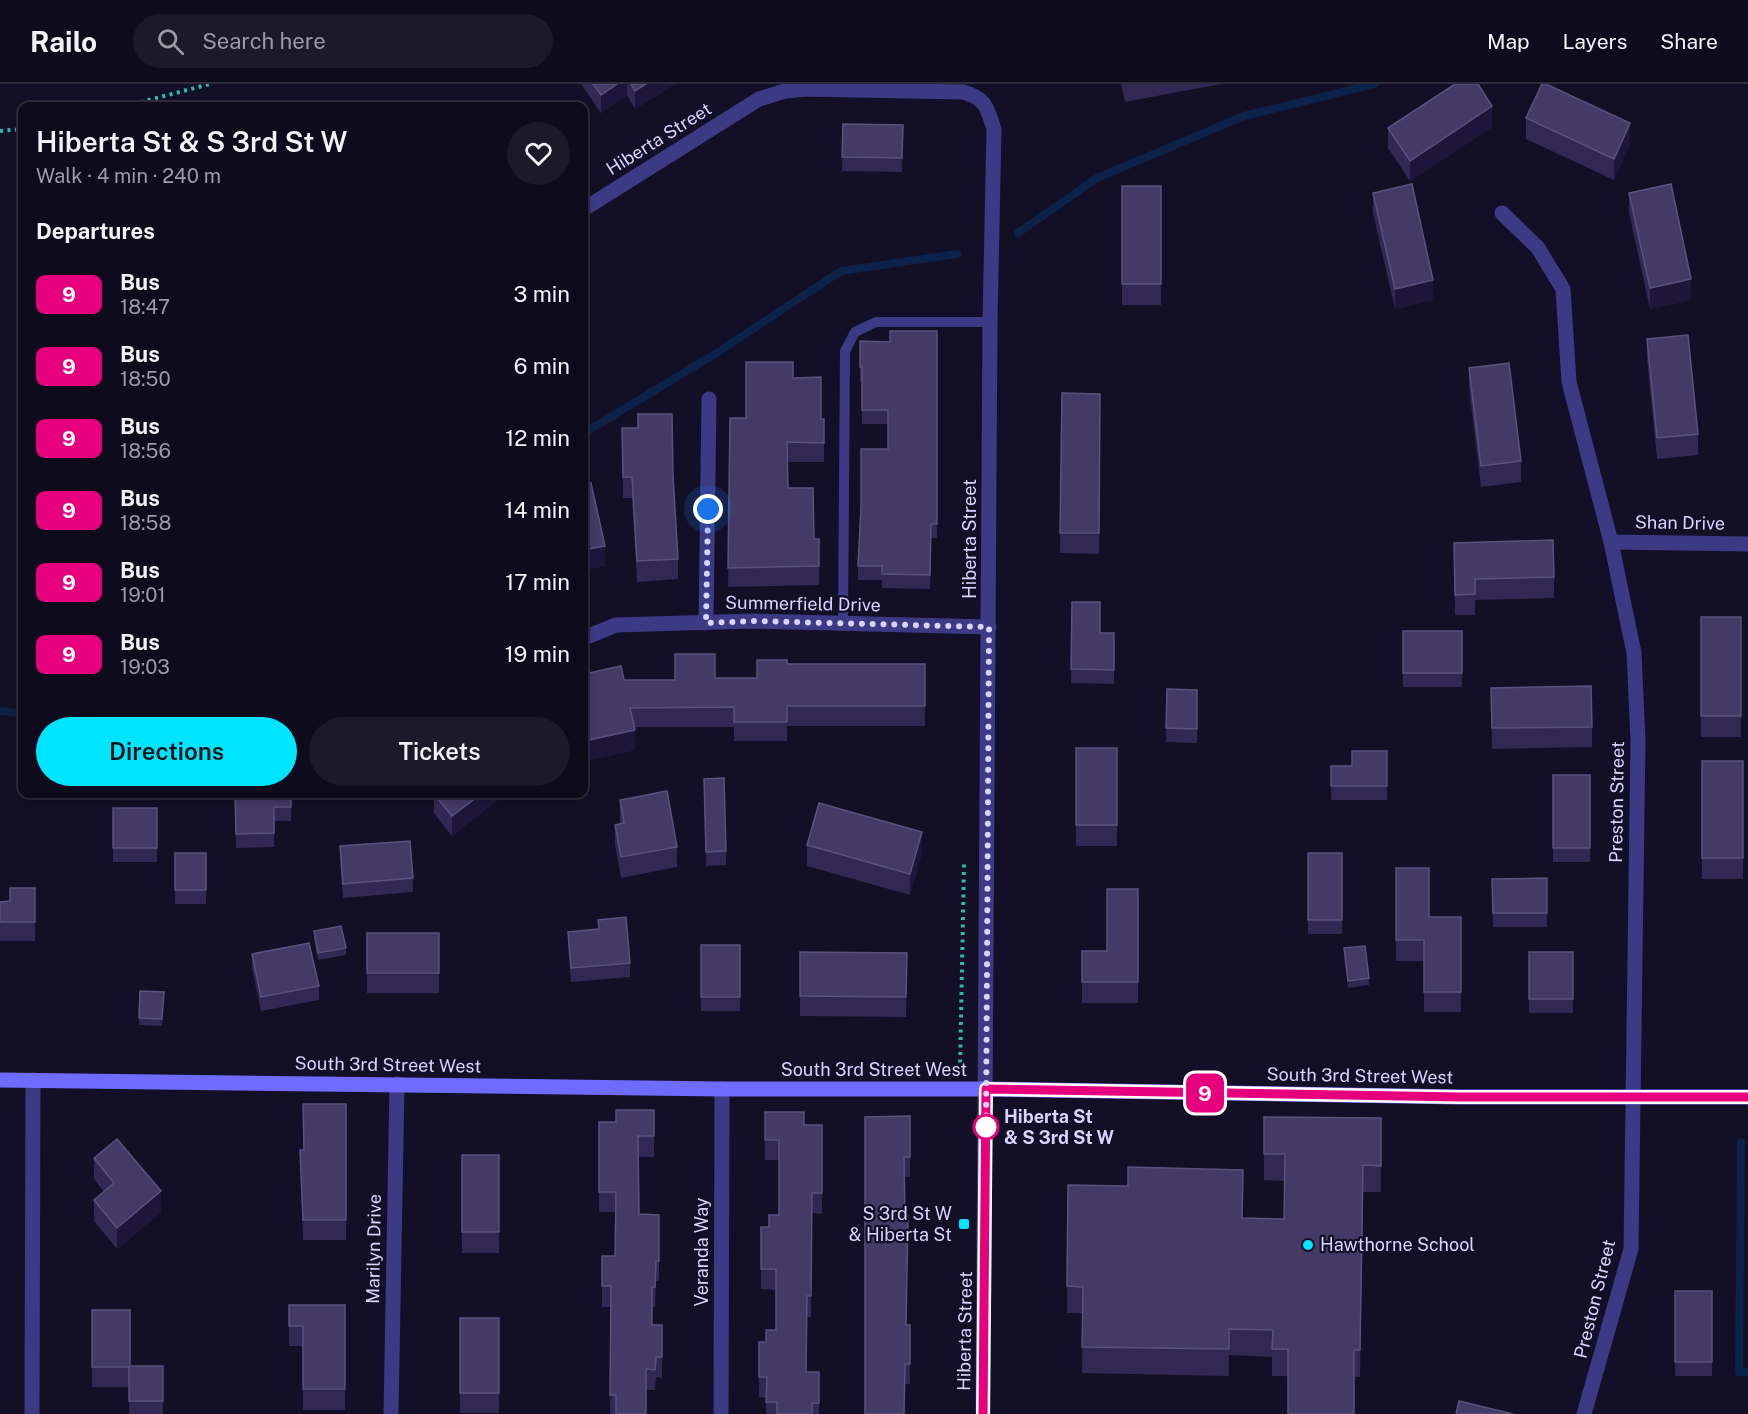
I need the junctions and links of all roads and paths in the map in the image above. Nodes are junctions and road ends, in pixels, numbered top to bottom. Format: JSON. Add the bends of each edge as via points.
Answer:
{"nodes":[{"id":1,"x":210,"y":84,"type":"edge"},
{"id":2,"x":141,"y":102,"type":"edge"},
{"id":3,"x":18,"y":129,"type":"edge"},
{"id":4,"x":0,"y":131,"type":"edge"},
{"id":5,"x":588,"y":206,"type":"edge"},
{"id":6,"x":1503,"y":213,"type":"dead end"},
{"id":7,"x":990,"y":322,"type":"junction"},
{"id":8,"x":709,"y":399,"type":"dead end"},
{"id":9,"x":1611,"y":542,"type":"junction"},
{"id":10,"x":1748,"y":544,"type":"edge"},
{"id":11,"x":706,"y":623,"type":"junction"},
{"id":12,"x":843,"y":624,"type":"junction"},
{"id":13,"x":989,"y":627,"type":"junction"},
{"id":14,"x":588,"y":636,"type":"edge"},
{"id":15,"x":964,"y":864,"type":"dead end"},
{"id":16,"x":960,"y":1071,"type":"dead end"},
{"id":17,"x":0,"y":1080,"type":"edge"},
{"id":18,"x":33,"y":1080,"type":"junction"},
{"id":19,"x":397,"y":1084,"type":"junction"},
{"id":20,"x":722,"y":1089,"type":"junction"},
{"id":21,"x":986,"y":1089,"type":"junction"},
{"id":22,"x":1633,"y":1096,"type":"junction"},
{"id":23,"x":1748,"y":1097,"type":"edge"},
{"id":24,"x":32,"y":1414,"type":"edge"},
{"id":25,"x":391,"y":1414,"type":"edge"},
{"id":26,"x":721,"y":1414,"type":"edge"},
{"id":27,"x":983,"y":1414,"type":"edge"},
{"id":28,"x":1584,"y":1414,"type":"edge"}],
"edges":[{"from":1,"to":2,"type":"path"},
{"from":3,"to":4,"type":"path"},
{"from":5,"to":7,"type":"street","name":"Hiberta Street","via":[[759,99],[784,91],[974,95],[986,105],[994,129]]},
{"from":6,"to":9,"type":"street","name":"Preston Street","via":[[1538,248],[1563,289],[1569,382]]},
{"from":7,"to":12,"type":"lane","via":[[876,322],[855,332],[845,351]]},
{"from":7,"to":13,"type":"street","name":"Hiberta Street"},
{"from":8,"to":11,"type":"street"},
{"from":9,"to":10,"type":"street","name":"Shan Drive"},
{"from":9,"to":22,"type":"street","name":"Preston Street","via":[[1634,652],[1638,740]]},
{"from":11,"to":12,"type":"street","name":"Summerfield Drive"},
{"from":11,"to":14,"type":"street","name":"Summerfield Drive","via":[[616,625]]},
{"from":12,"to":13,"type":"street","name":"Summerfield Drive"},
{"from":13,"to":21,"type":"street","name":"Hiberta Street"},
{"from":15,"to":16,"type":"path"},
{"from":17,"to":18,"type":"street","name":"South 3rd Street West"},
{"from":18,"to":19,"type":"street","name":"South 3rd Street West"},
{"from":18,"to":24,"type":"street"},
{"from":19,"to":20,"type":"street","name":"South 3rd Street West"},
{"from":19,"to":25,"type":"street","name":"Marilyn Drive"},
{"from":20,"to":21,"type":"street","name":"South 3rd Street West"},
{"from":20,"to":26,"type":"street","name":"Veranda Way"},
{"from":21,"to":22,"type":"street","name":"South 3rd Street West"},
{"from":21,"to":27,"type":"street","name":"Hiberta Street"},
{"from":22,"to":23,"type":"street","name":"South 3rd Street West"},
{"from":22,"to":28,"type":"street","name":"Preston Street","via":[[1631,1249]]}]}
